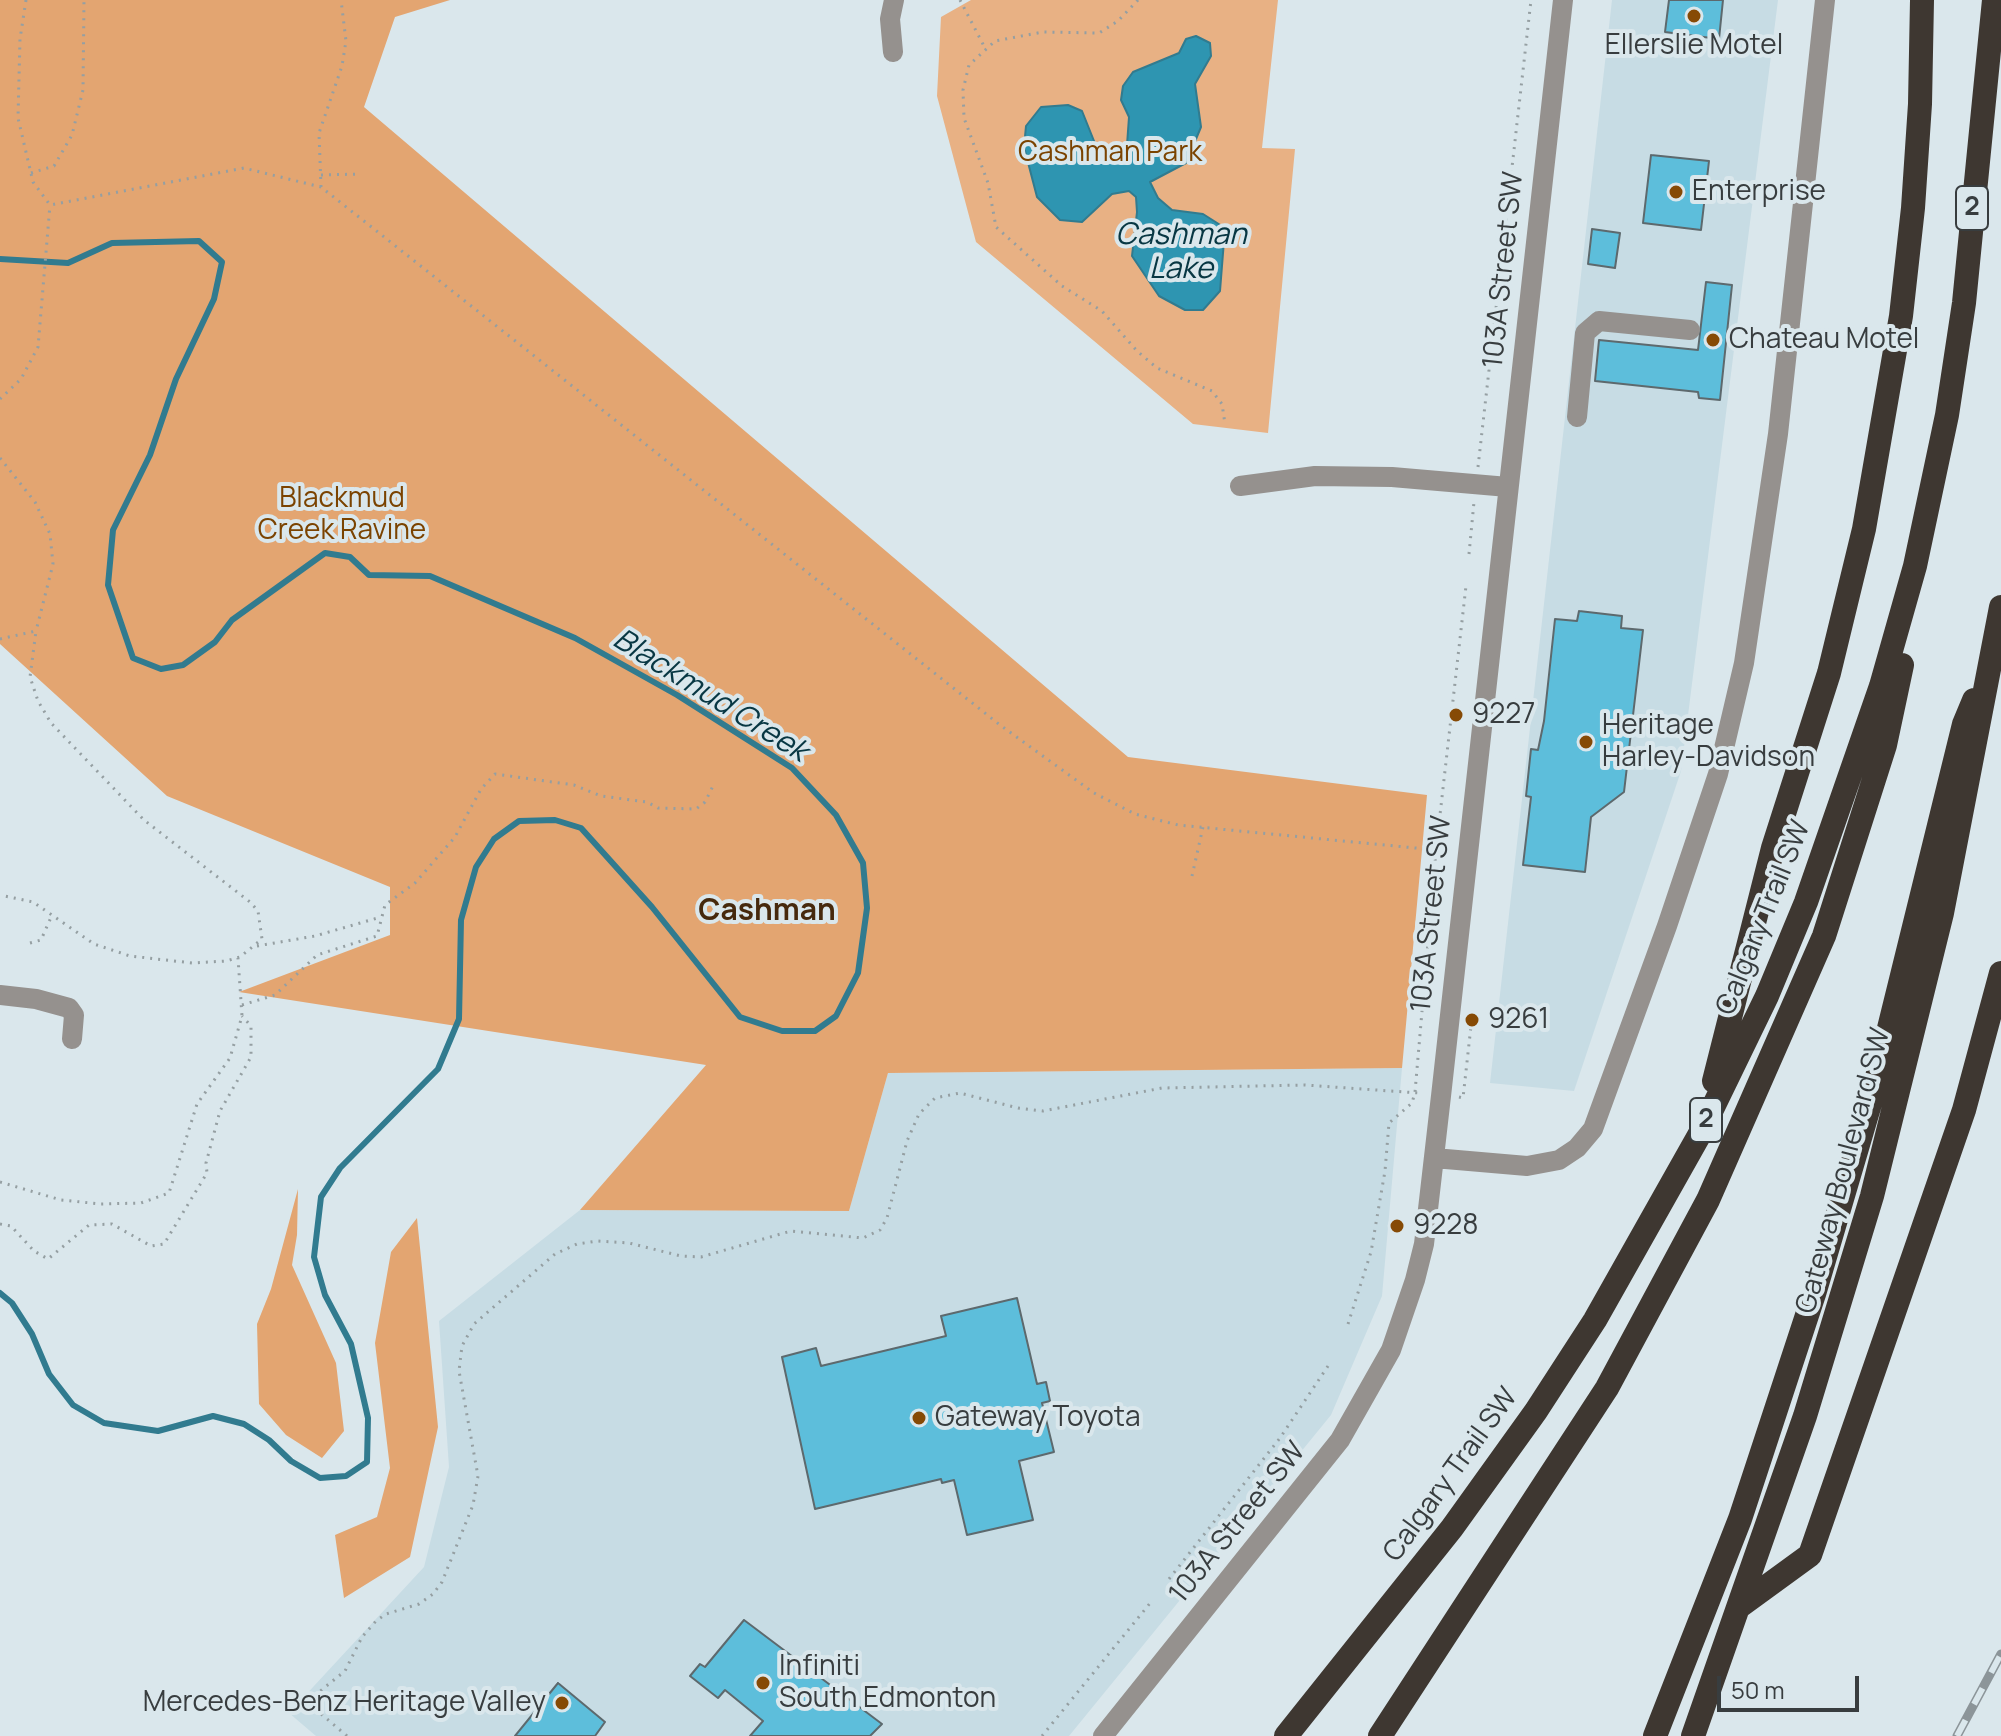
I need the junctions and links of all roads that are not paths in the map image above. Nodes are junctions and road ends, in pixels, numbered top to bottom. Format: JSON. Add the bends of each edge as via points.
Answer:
{"nodes":[{"id":1,"x":894,"y":0,"type":"edge"},
{"id":2,"x":1563,"y":0,"type":"edge"},
{"id":3,"x":1825,"y":0,"type":"edge"},
{"id":4,"x":1922,"y":0,"type":"edge"},
{"id":5,"x":1994,"y":0,"type":"edge"},
{"id":6,"x":893,"y":52,"type":"dead end"},
{"id":7,"x":1690,"y":330,"type":"dead end"},
{"id":8,"x":1947,"y":415,"type":"junction"},
{"id":9,"x":1577,"y":417,"type":"dead end"},
{"id":10,"x":1240,"y":486,"type":"dead end"},
{"id":11,"x":1508,"y":487,"type":"junction"},
{"id":12,"x":2001,"y":607,"type":"edge"},
{"id":13,"x":1993,"y":655,"type":"junction"},
{"id":14,"x":2001,"y":973,"type":"edge"},
{"id":15,"x":0,"y":995,"type":"edge"},
{"id":16,"x":72,"y":1039,"type":"dead end"},
{"id":17,"x":1701,"y":1132,"type":"junction"},
{"id":18,"x":1434,"y":1158,"type":"junction"},
{"id":19,"x":1740,"y":1606,"type":"junction"},
{"id":20,"x":1103,"y":1736,"type":"edge"},
{"id":21,"x":1286,"y":1736,"type":"edge"},
{"id":22,"x":1380,"y":1736,"type":"edge"},
{"id":23,"x":1655,"y":1736,"type":"edge"},
{"id":24,"x":1693,"y":1736,"type":"edge"}],
"edges":[{"from":1,"to":6,"type":"street"},
{"from":2,"to":11,"type":"street","name":"103A Street SW"},
{"from":3,"to":18,"type":"street","via":[[1778,434],[1744,663],[1718,774],[1667,926],[1593,1129],[1577,1148],[1559,1160],[1527,1166]]},
{"from":4,"to":17,"type":"highway","via":[[1913,208],[1901,316],[1864,529],[1829,673],[1773,848]]},
{"from":5,"to":8,"type":"highway","name":"Calgary Trail SW","number":"2","via":[[1964,303]]},
{"from":7,"to":9,"type":"street","via":[[1599,321],[1585,333]]},
{"from":8,"to":17,"type":"highway","name":"Calgary Trail SW","number":"2","via":[[1915,566],[1841,809],[1767,996]]},
{"from":8,"to":22,"type":"highway","via":[[1927,571],[1885,745],[1824,936],[1715,1186],[1659,1298],[1559,1465]]},
{"from":10,"to":11,"type":"street","via":[[1315,476]]},
{"from":11,"to":18,"type":"street","name":"103A Street SW"},
{"from":12,"to":13,"type":"highway","name":"Gateway Boulevard SW"},
{"from":13,"to":19,"type":"highway","name":"Gateway Boulevard SW","via":[[1942,913],[1893,1118],[1805,1416]]},
{"from":13,"to":23,"type":"highway","via":[[1964,724],[1872,1097],[1785,1386],[1740,1519]]},
{"from":14,"to":19,"type":"highway","via":[[1964,1110],[1810,1555]]},
{"from":15,"to":16,"type":"street","via":[[69,1008],[74,1015]]},
{"from":17,"to":21,"type":"highway","name":"Calgary Trail SW","number":"2","via":[[1648,1232],[1536,1411],[1388,1611]]},
{"from":18,"to":20,"type":"street","name":"103A Street SW","via":[[1415,1280],[1374,1385],[1340,1440]]},
{"from":19,"to":24,"type":"highway","name":"Gateway Boulevard SW"}]}
